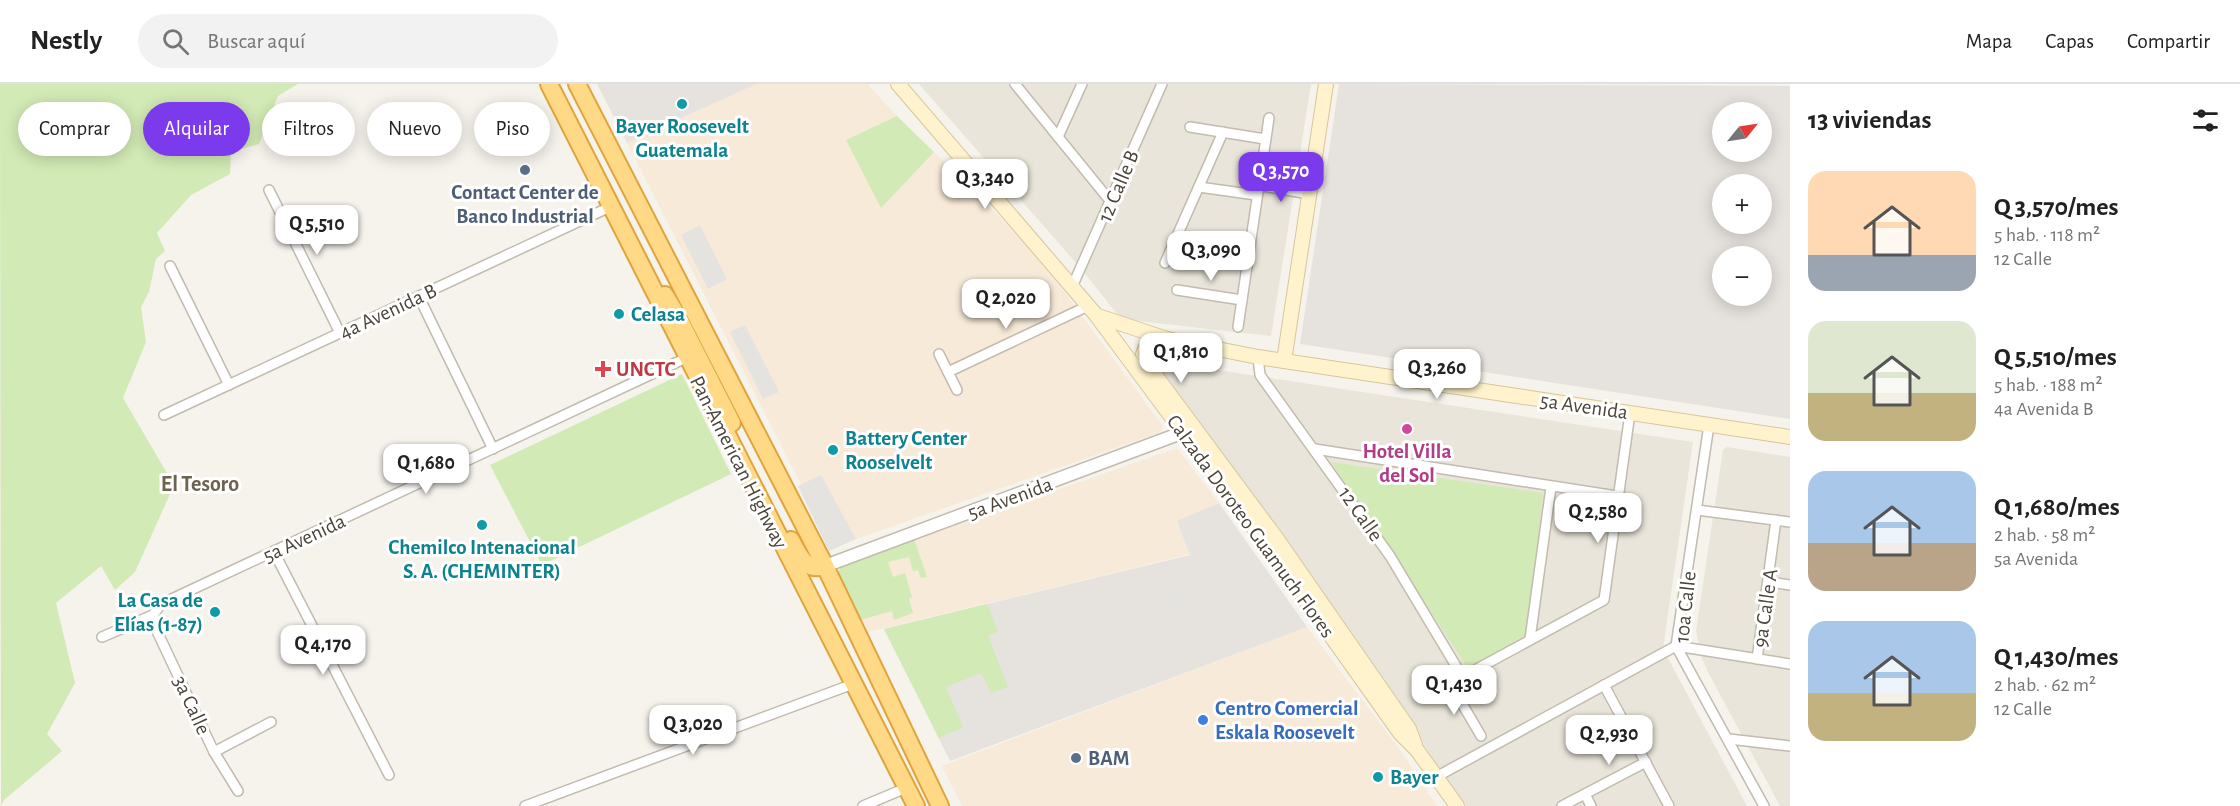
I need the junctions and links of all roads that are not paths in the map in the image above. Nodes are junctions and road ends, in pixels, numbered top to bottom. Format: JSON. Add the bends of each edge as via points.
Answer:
{"nodes":[{"id":1,"x":549,"y":84,"type":"edge"},
{"id":2,"x":578,"y":84,"type":"edge"},
{"id":3,"x":897,"y":84,"type":"edge"},
{"id":4,"x":1014,"y":84,"type":"edge"},
{"id":5,"x":1082,"y":84,"type":"edge"},
{"id":6,"x":1162,"y":84,"type":"edge"},
{"id":7,"x":1326,"y":84,"type":"edge"},
{"id":8,"x":1269,"y":118,"type":"dead end"},
{"id":9,"x":1190,"y":127,"type":"dead end"},
{"id":10,"x":1223,"y":132,"type":"junction"},
{"id":11,"x":1058,"y":138,"type":"junction"},
{"id":12,"x":1265,"y":139,"type":"junction"},
{"id":13,"x":1260,"y":171,"type":"junction"},
{"id":14,"x":1282,"y":175,"type":"junction"},
{"id":15,"x":1312,"y":179,"type":"junction"},
{"id":16,"x":1199,"y":188,"type":"junction"},
{"id":17,"x":1280,"y":189,"type":"junction"},
{"id":18,"x":269,"y":190,"type":"dead end"},
{"id":19,"x":1256,"y":190,"type":"junction"},
{"id":20,"x":1309,"y":194,"type":"junction"},
{"id":21,"x":1111,"y":202,"type":"junction"},
{"id":22,"x":612,"y":206,"type":"junction"},
{"id":23,"x":1170,"y":252,"type":"junction"},
{"id":24,"x":1165,"y":262,"type":"dead end"},
{"id":25,"x":639,"y":264,"type":"junction"},
{"id":26,"x":1246,"y":264,"type":"junction"},
{"id":27,"x":170,"y":266,"type":"dead end"},
{"id":28,"x":1071,"y":287,"type":"junction"},
{"id":29,"x":1177,"y":290,"type":"dead end"},
{"id":30,"x":419,"y":297,"type":"junction"},
{"id":31,"x":1242,"y":300,"type":"junction"},
{"id":32,"x":1092,"y":311,"type":"junction"},
{"id":33,"x":1238,"y":327,"type":"dead end"},
{"id":34,"x":340,"y":333,"type":"junction"},
{"id":35,"x":1167,"y":339,"type":"junction"},
{"id":36,"x":939,"y":354,"type":"dead end"},
{"id":37,"x":1258,"y":357,"type":"junction"},
{"id":38,"x":686,"y":358,"type":"junction"},
{"id":39,"x":1284,"y":361,"type":"junction"},
{"id":40,"x":948,"y":372,"type":"junction"},
{"id":41,"x":229,"y":385,"type":"junction"},
{"id":42,"x":957,"y":390,"type":"dead end"},
{"id":43,"x":1630,"y":413,"type":"junction"},
{"id":44,"x":164,"y":415,"type":"dead end"},
{"id":45,"x":1709,"y":425,"type":"junction"},
{"id":46,"x":1189,"y":430,"type":"junction"},
{"id":47,"x":1790,"y":437,"type":"edge"},
{"id":48,"x":1315,"y":448,"type":"junction"},
{"id":49,"x":493,"y":449,"type":"junction"},
{"id":50,"x":1551,"y":487,"type":"junction"},
{"id":51,"x":1617,"y":496,"type":"junction"},
{"id":52,"x":1697,"y":510,"type":"junction"},
{"id":53,"x":1776,"y":520,"type":"junction"},
{"id":54,"x":1790,"y":522,"type":"edge"},
{"id":55,"x":274,"y":552,"type":"junction"},
{"id":56,"x":825,"y":567,"type":"junction"},
{"id":57,"x":1769,"y":582,"type":"junction"},
{"id":58,"x":1790,"y":585,"type":"edge"},
{"id":59,"x":153,"y":615,"type":"junction"},
{"id":60,"x":102,"y":637,"type":"dead end"},
{"id":61,"x":1530,"y":639,"type":"junction"},
{"id":62,"x":1676,"y":646,"type":"junction"},
{"id":63,"x":1757,"y":659,"type":"junction"},
{"id":64,"x":1790,"y":664,"type":"edge"},
{"id":65,"x":1462,"y":676,"type":"junction"},
{"id":66,"x":1450,"y":683,"type":"junction"},
{"id":67,"x":853,"y":684,"type":"junction"},
{"id":68,"x":1604,"y":685,"type":"junction"},
{"id":69,"x":1438,"y":690,"type":"dead end"},
{"id":70,"x":272,"y":722,"type":"dead end"},
{"id":71,"x":1481,"y":736,"type":"dead end"},
{"id":72,"x":1729,"y":739,"type":"junction"},
{"id":73,"x":1790,"y":746,"type":"edge"},
{"id":74,"x":913,"y":750,"type":"junction"},
{"id":75,"x":214,"y":752,"type":"junction"},
{"id":76,"x":1646,"y":762,"type":"junction"},
{"id":77,"x":389,"y":775,"type":"dead end"},
{"id":78,"x":1436,"y":777,"type":"junction"},
{"id":79,"x":906,"y":788,"type":"junction"},
{"id":80,"x":238,"y":791,"type":"dead end"},
{"id":81,"x":1585,"y":794,"type":"junction"},
{"id":82,"x":1455,"y":805,"type":"edge"},
{"id":83,"x":525,"y":806,"type":"edge"},
{"id":84,"x":863,"y":806,"type":"edge"},
{"id":85,"x":916,"y":806,"type":"edge"},
{"id":86,"x":940,"y":806,"type":"edge"},
{"id":87,"x":1562,"y":806,"type":"edge"},
{"id":88,"x":1591,"y":806,"type":"edge"},
{"id":89,"x":1669,"y":806,"type":"edge"},
{"id":90,"x":1764,"y":806,"type":"edge"}],
"edges":[{"from":1,"to":22,"type":"highway","name":"Pan-American Highway"},
{"from":2,"to":56,"type":"highway","name":"Pan-American Highway"},
{"from":3,"to":28,"type":"main road","name":"Calzada Doroteo Guamuch Flores"},
{"from":4,"to":11,"type":"street"},
{"from":5,"to":11,"type":"street"},
{"from":6,"to":21,"type":"street","name":"12 Calle B"},
{"from":7,"to":15,"type":"main road"},
{"from":8,"to":12,"type":"street"},
{"from":9,"to":10,"type":"street"},
{"from":10,"to":12,"type":"street"},
{"from":10,"to":16,"type":"street"},
{"from":11,"to":21,"type":"street"},
{"from":12,"to":13,"type":"street"},
{"from":13,"to":14,"type":"street"},
{"from":13,"to":19,"type":"street"},
{"from":14,"to":15,"type":"street"},
{"from":14,"to":17,"type":"street"},
{"from":15,"to":20,"type":"main road"},
{"from":16,"to":19,"type":"street"},
{"from":16,"to":23,"type":"street"},
{"from":17,"to":19,"type":"street"},
{"from":17,"to":20,"type":"street"},
{"from":18,"to":34,"type":"street"},
{"from":19,"to":26,"type":"street"},
{"from":20,"to":39,"type":"main road"},
{"from":21,"to":28,"type":"street","name":"12 Calle B"},
{"from":22,"to":25,"type":"highway","name":"Pan-American Highway"},
{"from":22,"to":30,"type":"street","name":"4a Avenida B"},
{"from":23,"to":24,"type":"street"},
{"from":23,"to":26,"type":"street"},
{"from":25,"to":38,"type":"highway","name":"Pan-American Highway"},
{"from":25,"to":56,"type":"highway","via":[[677,315],[799,556],[810,568]]},
{"from":26,"to":31,"type":"street"},
{"from":27,"to":41,"type":"street"},
{"from":28,"to":32,"type":"main road","name":"Calzada Doroteo Guamuch Flores"},
{"from":29,"to":31,"type":"street"},
{"from":30,"to":34,"type":"street","name":"4a Avenida B"},
{"from":30,"to":49,"type":"street"},
{"from":31,"to":33,"type":"street"},
{"from":32,"to":35,"type":"main road","name":"5a Avenida"},
{"from":32,"to":40,"type":"street"},
{"from":32,"to":46,"type":"main road","name":"Calzada Doroteo Guamuch Flores"},
{"from":34,"to":41,"type":"street","name":"4a Avenida B"},
{"from":35,"to":37,"type":"main road","name":"5a Avenida"},
{"from":35,"to":46,"type":"main road","name":"Calzada Doroteo Guamuch Flores","via":[[1148,345],[1143,357]]},
{"from":36,"to":40,"type":"street"},
{"from":37,"to":39,"type":"main road","name":"5a Avenida"},
{"from":37,"to":48,"type":"street","name":"12 Calle","via":[[1260,375]]},
{"from":38,"to":49,"type":"street","name":"5a Avenida"},
{"from":38,"to":67,"type":"highway","name":"Pan-American Highway"},
{"from":39,"to":43,"type":"main road","name":"5a Avenida"},
{"from":40,"to":42,"type":"street"},
{"from":41,"to":44,"type":"street","name":"4a Avenida B"},
{"from":43,"to":45,"type":"main road","name":"5a Avenida"},
{"from":43,"to":51,"type":"street"},
{"from":45,"to":47,"type":"main road","name":"5a Avenida"},
{"from":45,"to":52,"type":"street","name":"10a Calle"},
{"from":46,"to":56,"type":"street","name":"5a Avenida"},
{"from":46,"to":78,"type":"main road","name":"Calzada Doroteo Guamuch Flores","via":[[1398,729]]},
{"from":48,"to":50,"type":"street"},
{"from":48,"to":65,"type":"street","name":"12 Calle","via":[[1390,556]]},
{"from":49,"to":55,"type":"street","name":"5a Avenida"},
{"from":50,"to":51,"type":"street"},
{"from":50,"to":61,"type":"street"},
{"from":51,"to":61,"type":"street","via":[[1604,600]]},
{"from":52,"to":53,"type":"street"},
{"from":52,"to":62,"type":"street","name":"10a Calle"},
{"from":53,"to":54,"type":"street"},
{"from":53,"to":57,"type":"street","name":"9a Calle A"},
{"from":55,"to":59,"type":"street","name":"5a Avenida","via":[[161,604]]},
{"from":55,"to":77,"type":"street"},
{"from":56,"to":74,"type":"highway","name":"Pan-American Highway"},
{"from":57,"to":58,"type":"street"},
{"from":57,"to":63,"type":"street","name":"9a Calle A"},
{"from":59,"to":60,"type":"street","name":"5a Avenida"},
{"from":59,"to":75,"type":"street","name":"3a Calle","via":[[155,627]]},
{"from":61,"to":65,"type":"street"},
{"from":62,"to":63,"type":"street"},
{"from":62,"to":68,"type":"street"},
{"from":62,"to":72,"type":"street","name":"10a Calle"},
{"from":63,"to":64,"type":"street"},
{"from":65,"to":66,"type":"street"},
{"from":66,"to":69,"type":"street"},
{"from":66,"to":71,"type":"street"},
{"from":67,"to":74,"type":"highway","via":[[871,688],[894,731]]},
{"from":67,"to":79,"type":"highway","name":"Pan-American Highway"},
{"from":67,"to":83,"type":"street"},
{"from":68,"to":76,"type":"street"},
{"from":68,"to":78,"type":"street"},
{"from":70,"to":75,"type":"street"},
{"from":72,"to":73,"type":"street"},
{"from":72,"to":90,"type":"street","name":"10a Calle"},
{"from":74,"to":86,"type":"highway","name":"Pan-American Highway"},
{"from":75,"to":80,"type":"street","name":"3a Calle"},
{"from":76,"to":81,"type":"street"},
{"from":76,"to":89,"type":"street"},
{"from":78,"to":82,"type":"main road","name":"Calzada Doroteo Guamuch Flores"},
{"from":79,"to":84,"type":"street"},
{"from":79,"to":85,"type":"highway","name":"Pan-American Highway"},
{"from":81,"to":87,"type":"street"},
{"from":81,"to":88,"type":"street"}]}
